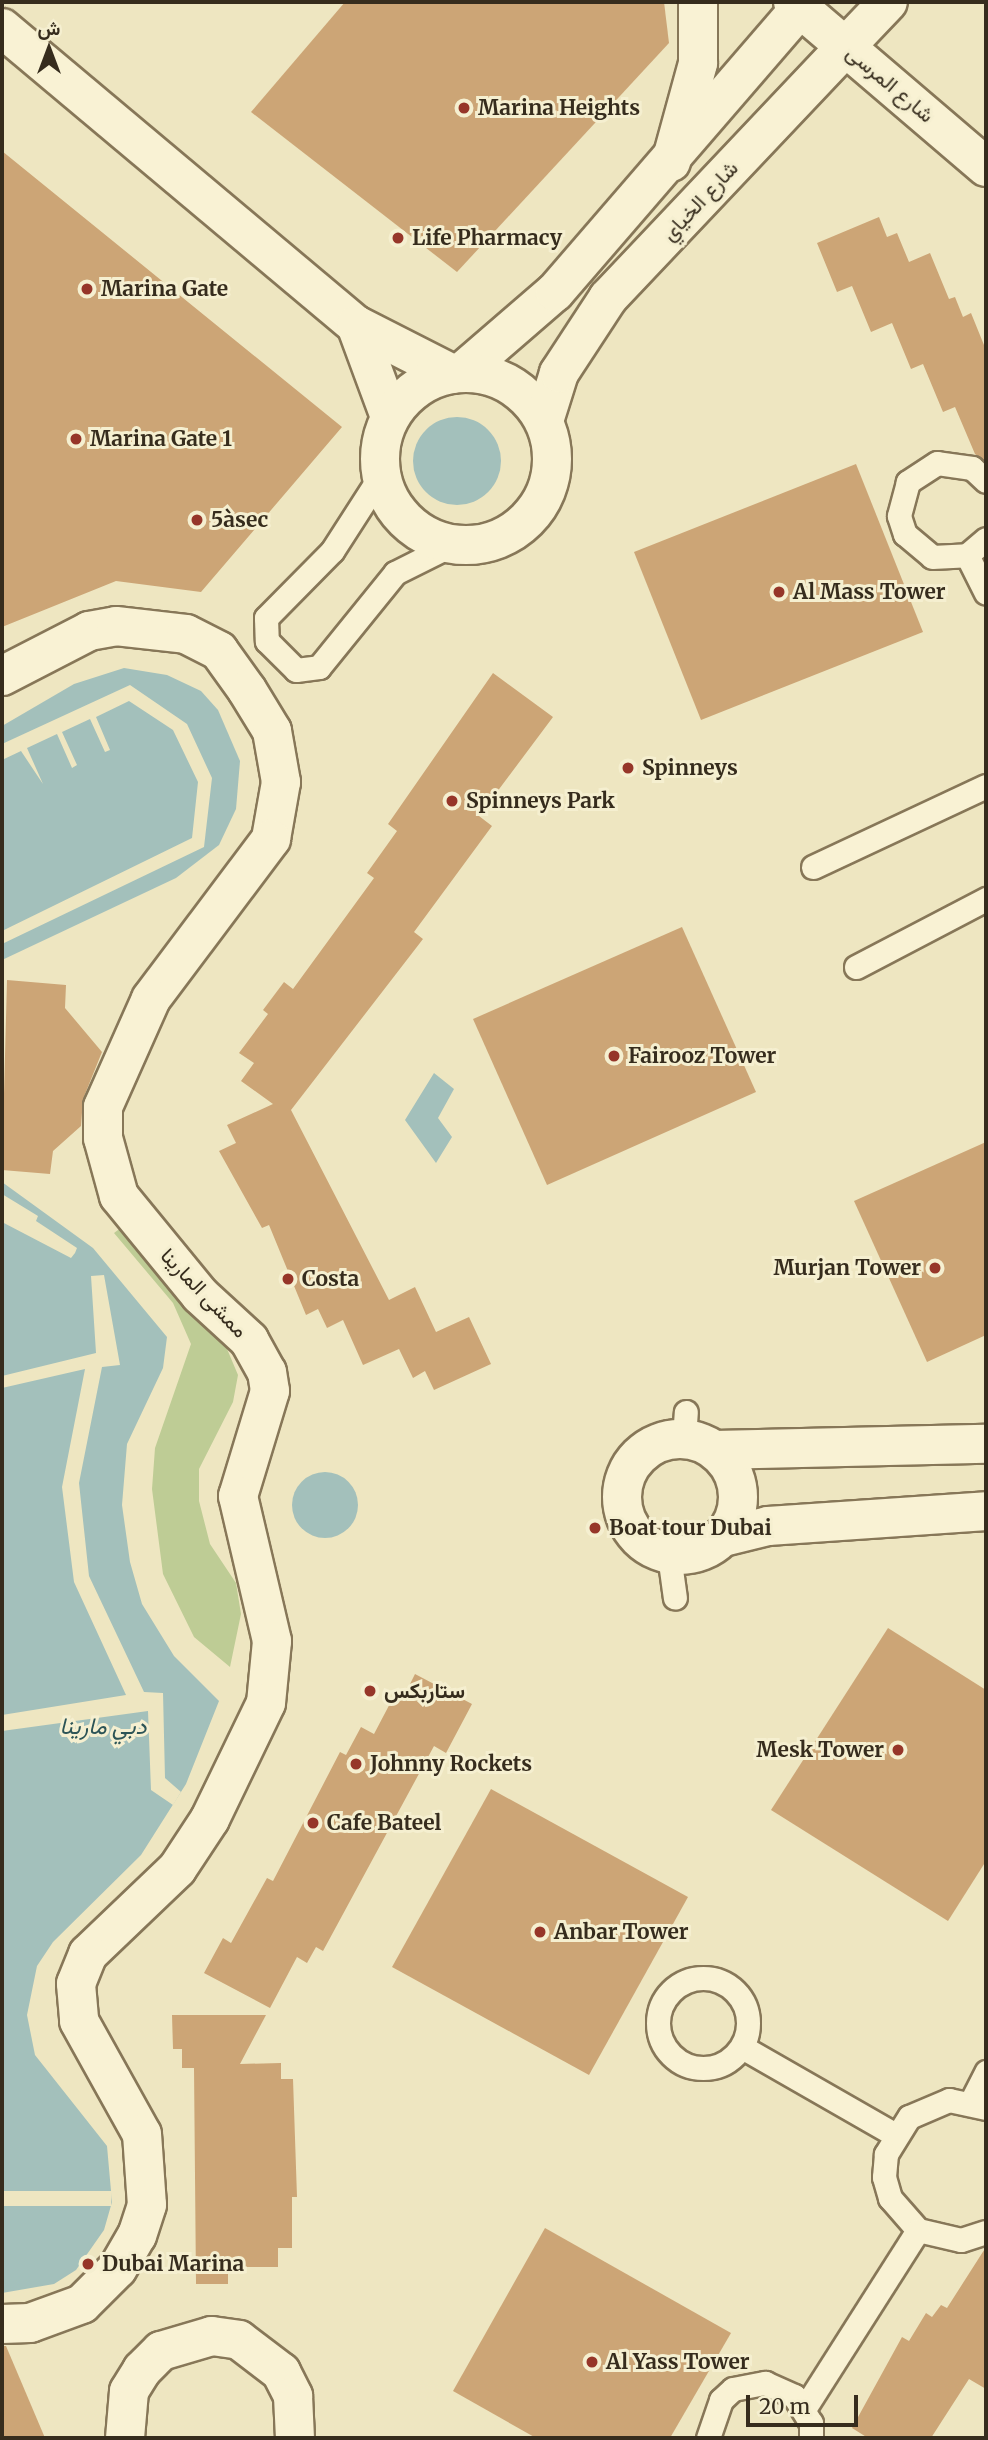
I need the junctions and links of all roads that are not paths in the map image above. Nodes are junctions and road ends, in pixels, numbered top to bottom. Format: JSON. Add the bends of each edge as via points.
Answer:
{"nodes":[{"id":1,"x":698,"y":2,"type":"edge"},
{"id":2,"x":888,"y":2,"type":"edge"},
{"id":3,"x":799,"y":4,"type":"edge"},
{"id":4,"x":2,"y":28,"type":"edge"},
{"id":5,"x":845,"y":47,"type":"junction"},
{"id":6,"x":671,"y":162,"type":"junction"},
{"id":7,"x":986,"y":167,"type":"edge"},
{"id":8,"x":356,"y":325,"type":"junction"},
{"id":9,"x":456,"y":373,"type":"junction"},
{"id":10,"x":390,"y":417,"type":"junction"},
{"id":11,"x":544,"y":421,"type":"junction"},
{"id":12,"x":381,"y":475,"type":"junction"},
{"id":13,"x":986,"y":481,"type":"edge"},
{"id":14,"x":986,"y":539,"type":"edge"},
{"id":15,"x":453,"y":544,"type":"junction"},
{"id":16,"x":967,"y":555,"type":"junction"},
{"id":17,"x":986,"y":593,"type":"edge"},
{"id":18,"x":2,"y":676,"type":"edge"},
{"id":19,"x":986,"y":786,"type":"edge"},
{"id":20,"x":813,"y":867,"type":"dead end"},
{"id":21,"x":986,"y":899,"type":"edge"},
{"id":22,"x":856,"y":967,"type":"dead end"},
{"id":23,"x":695,"y":1434,"type":"junction"},
{"id":24,"x":986,"y":1444,"type":"edge"},
{"id":25,"x":986,"y":1511,"type":"edge"},
{"id":26,"x":723,"y":1537,"type":"junction"},
{"id":27,"x":669,"y":1555,"type":"junction"},
{"id":28,"x":675,"y":1598,"type":"dead end"},
{"id":29,"x":742,"y":2047,"type":"junction"},
{"id":30,"x":986,"y":2072,"type":"edge"},
{"id":31,"x":979,"y":2105,"type":"edge"},
{"id":32,"x":894,"y":2134,"type":"junction"},
{"id":33,"x":918,"y":2230,"type":"junction"},
{"id":34,"x":986,"y":2232,"type":"edge"},
{"id":35,"x":2,"y":2324,"type":"edge"},
{"id":36,"x":804,"y":2409,"type":"junction"},
{"id":37,"x":298,"y":2433,"type":"edge"},
{"id":38,"x":125,"y":2438,"type":"edge"},
{"id":39,"x":708,"y":2438,"type":"edge"},
{"id":40,"x":811,"y":2438,"type":"edge"}],
"edges":[{"from":1,"to":6,"type":"street","via":[[698,63]]},
{"from":2,"to":5,"type":"street","name":"شارع الخياي"},
{"from":3,"to":5,"type":"street","name":"شارع المرسى"},
{"from":3,"to":6,"type":"street"},
{"from":4,"to":8,"type":"street"},
{"from":5,"to":7,"type":"street","name":"شارع المرسى"},
{"from":5,"to":11,"type":"street","name":"شارع الخياي","via":[[601,306],[559,373]]},
{"from":6,"to":9,"type":"street","via":[[555,292]]},
{"from":8,"to":9,"type":"street"},
{"from":8,"to":10,"type":"street"},
{"from":9,"to":10,"type":"street","via":[[422,384]]},
{"from":9,"to":11,"type":"street","via":[[518,390]]},
{"from":10,"to":12,"type":"street","via":[[382,436]]},
{"from":11,"to":15,"type":"street","via":[[552,461],[541,501],[513,531]]},
{"from":12,"to":15,"type":"street","via":[[399,513],[432,538]]},
{"from":12,"to":15,"type":"lane","via":[[332,551],[266,618],[267,641],[296,670],[319,667],[395,573]]},
{"from":13,"to":16,"type":"lane","via":[[972,468],[937,463],[908,482],[900,499],[902,525],[916,547],[932,556]]},
{"from":14,"to":16,"type":"lane"},
{"from":16,"to":17,"type":"lane"},
{"from":18,"to":35,"type":"street","name":"ممشى المارينا","via":[[89,631],[116,626],[186,635],[219,651],[247,690],[272,731],[281,782],[271,839],[151,999],[103,1107],[103,1138],[119,1196],[200,1295],[249,1340],[267,1372],[270,1391],[238,1496],[272,1641],[266,1703],[210,1819],[177,1869],[88,1954],[76,1984],[79,2021],[142,2134],[147,2205],[137,2235],[117,2269],[82,2304],[30,2323]]},
{"from":19,"to":20,"type":"lane"},
{"from":21,"to":22,"type":"lane"},
{"from":23,"to":24,"type":"street"},
{"from":23,"to":26,"type":"street","via":[[737,1482],[738,1501]]},
{"from":23,"to":27,"type":"street","via":[[644,1450],[622,1485],[630,1528],[647,1545]]},
{"from":25,"to":26,"type":"street","via":[[768,1526]]},
{"from":26,"to":27,"type":"street","via":[[689,1555]]},
{"from":27,"to":28,"type":"lane"},
{"from":29,"to":29,"type":"lane","via":[[745,2004],[724,1982],[681,1983],[661,2005],[659,2035],[676,2060],[704,2069]]},
{"from":29,"to":32,"type":"lane"},
{"from":30,"to":31,"type":"lane"},
{"from":31,"to":32,"type":"lane","via":[[927,2105]]},
{"from":32,"to":33,"type":"lane","via":[[886,2154],[890,2197]]},
{"from":33,"to":34,"type":"lane","via":[[961,2240]]},
{"from":33,"to":36,"type":"lane"},
{"from":36,"to":39,"type":"lane","via":[[781,2387],[749,2384],[721,2400]]},
{"from":36,"to":40,"type":"lane"},
{"from":37,"to":38,"type":"street","via":[[293,2396],[272,2362],[239,2340],[212,2336],[161,2351],[142,2370],[129,2391]]}]}
